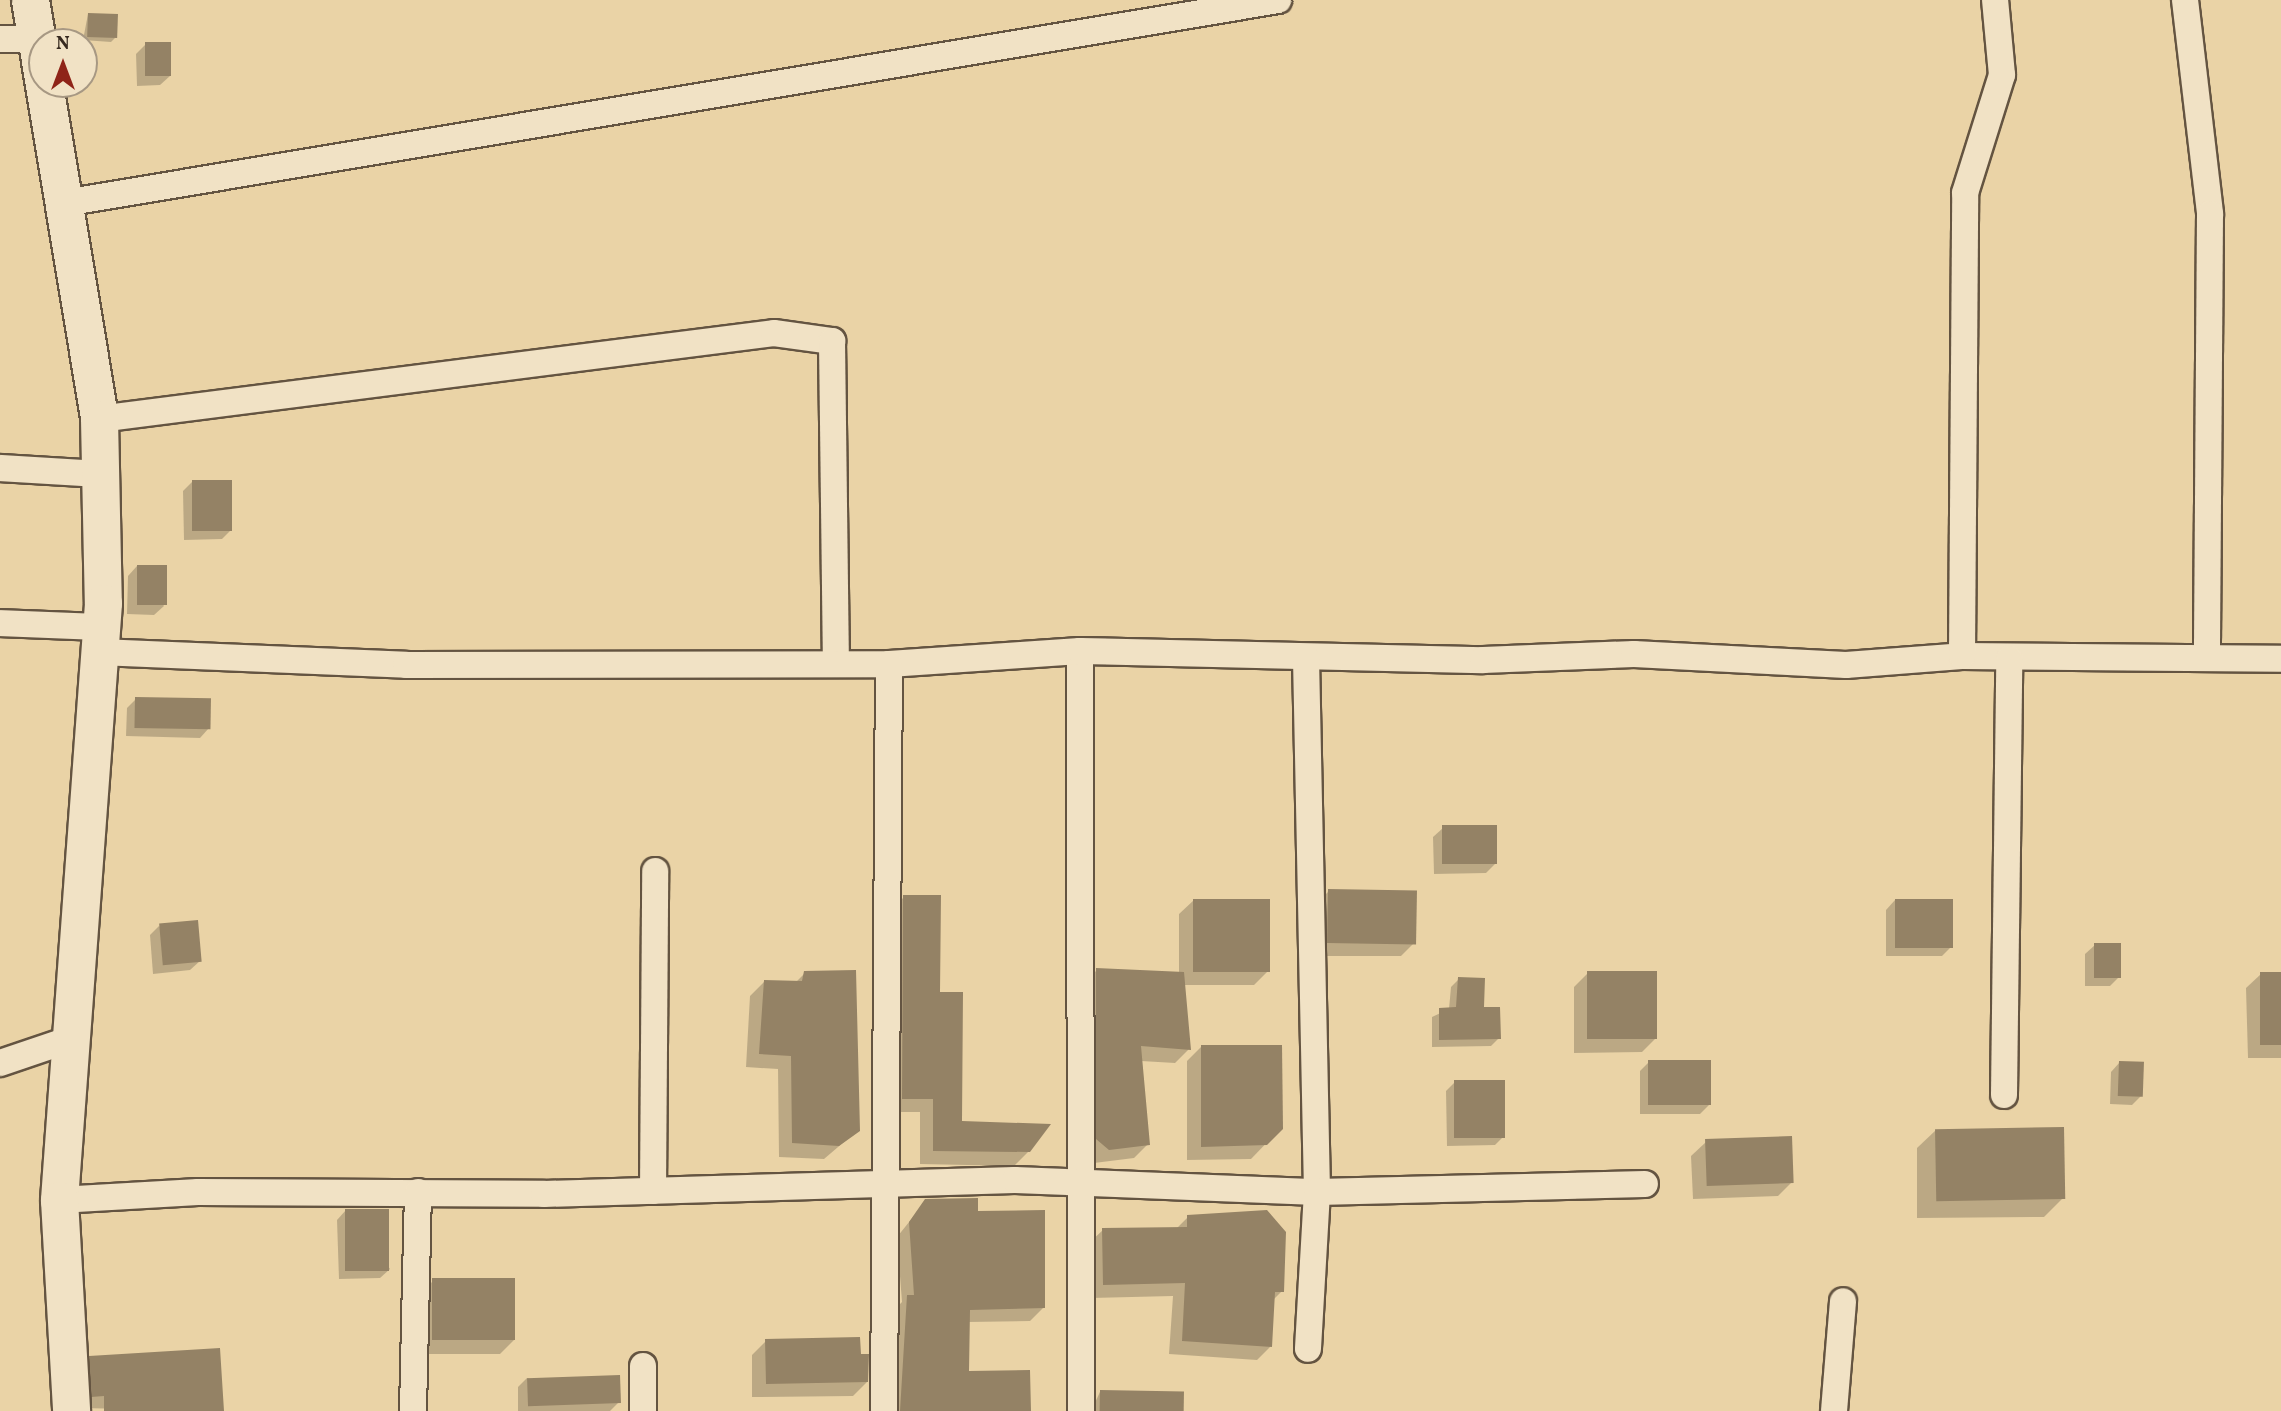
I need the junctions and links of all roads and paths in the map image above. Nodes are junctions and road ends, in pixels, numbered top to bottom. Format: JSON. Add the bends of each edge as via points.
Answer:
{"nodes":[{"id":1,"x":30,"y":0,"type":"edge"},
{"id":2,"x":1278,"y":0,"type":"edge"},
{"id":3,"x":1995,"y":0,"type":"edge"},
{"id":4,"x":2185,"y":0,"type":"edge"},
{"id":5,"x":16,"y":39,"type":"edge"},
{"id":6,"x":64,"y":203,"type":"junction"},
{"id":7,"x":99,"y":419,"type":"junction"},
{"id":8,"x":0,"y":468,"type":"edge"},
{"id":9,"x":99,"y":474,"type":"junction"},
{"id":10,"x":0,"y":623,"type":"edge"},
{"id":11,"x":99,"y":640,"type":"junction"},
{"id":12,"x":1080,"y":651,"type":"junction"},
{"id":13,"x":2207,"y":655,"type":"junction"},
{"id":14,"x":1962,"y":656,"type":"junction"},
{"id":15,"x":1306,"y":658,"type":"junction"},
{"id":16,"x":2009,"y":659,"type":"junction"},
{"id":17,"x":2281,"y":659,"type":"edge"},
{"id":18,"x":836,"y":662,"type":"junction"},
{"id":19,"x":889,"y":664,"type":"junction"},
{"id":20,"x":655,"y":871,"type":"dead end"},
{"id":21,"x":68,"y":1040,"type":"junction"},
{"id":22,"x":0,"y":1063,"type":"edge"},
{"id":23,"x":2004,"y":1094,"type":"dead end"},
{"id":24,"x":1084,"y":1182,"type":"junction"},
{"id":25,"x":886,"y":1183,"type":"junction"},
{"id":26,"x":1645,"y":1184,"type":"dead end"},
{"id":27,"x":653,"y":1191,"type":"junction"},
{"id":28,"x":418,"y":1192,"type":"junction"},
{"id":29,"x":1317,"y":1192,"type":"junction"},
{"id":30,"x":59,"y":1200,"type":"junction"},
{"id":31,"x":1843,"y":1301,"type":"dead end"},
{"id":32,"x":1308,"y":1349,"type":"dead end"},
{"id":33,"x":643,"y":1366,"type":"dead end"},
{"id":34,"x":71,"y":1411,"type":"edge"},
{"id":35,"x":413,"y":1411,"type":"edge"},
{"id":36,"x":643,"y":1411,"type":"edge"},
{"id":37,"x":884,"y":1411,"type":"edge"},
{"id":38,"x":1081,"y":1411,"type":"edge"},
{"id":39,"x":1834,"y":1411,"type":"edge"}],
"edges":[{"from":1,"to":5,"type":"main road"},
{"from":2,"to":6,"type":"street"},
{"from":3,"to":14,"type":"street","via":[[2002,75],[1965,193]]},
{"from":4,"to":13,"type":"street","via":[[2210,214]]},
{"from":5,"to":6,"type":"main road"},
{"from":6,"to":7,"type":"main road"},
{"from":7,"to":9,"type":"main road"},
{"from":7,"to":18,"type":"street","via":[[774,333],[832,341]]},
{"from":8,"to":9,"type":"street"},
{"from":9,"to":11,"type":"main road"},
{"from":10,"to":11,"type":"street"},
{"from":11,"to":18,"type":"street","via":[[406,666]]},
{"from":11,"to":21,"type":"main road"},
{"from":12,"to":15,"type":"street"},
{"from":12,"to":19,"type":"street"},
{"from":12,"to":24,"type":"street"},
{"from":13,"to":16,"type":"street"},
{"from":13,"to":17,"type":"street"},
{"from":14,"to":15,"type":"street","via":[[1846,665],[1568,653],[1483,660]]},
{"from":14,"to":16,"type":"street"},
{"from":15,"to":29,"type":"street"},
{"from":16,"to":23,"type":"street"},
{"from":18,"to":19,"type":"street"},
{"from":19,"to":25,"type":"street"},
{"from":20,"to":27,"type":"street"},
{"from":21,"to":22,"type":"street"},
{"from":21,"to":30,"type":"main road"},
{"from":24,"to":25,"type":"street"},
{"from":24,"to":29,"type":"street"},
{"from":24,"to":38,"type":"street"},
{"from":25,"to":27,"type":"street"},
{"from":25,"to":37,"type":"street"},
{"from":26,"to":29,"type":"street"},
{"from":27,"to":28,"type":"street"},
{"from":28,"to":30,"type":"street","via":[[198,1192]]},
{"from":28,"to":35,"type":"street"},
{"from":29,"to":32,"type":"street"},
{"from":30,"to":34,"type":"main road"},
{"from":31,"to":39,"type":"street"},
{"from":33,"to":36,"type":"street"}]}
